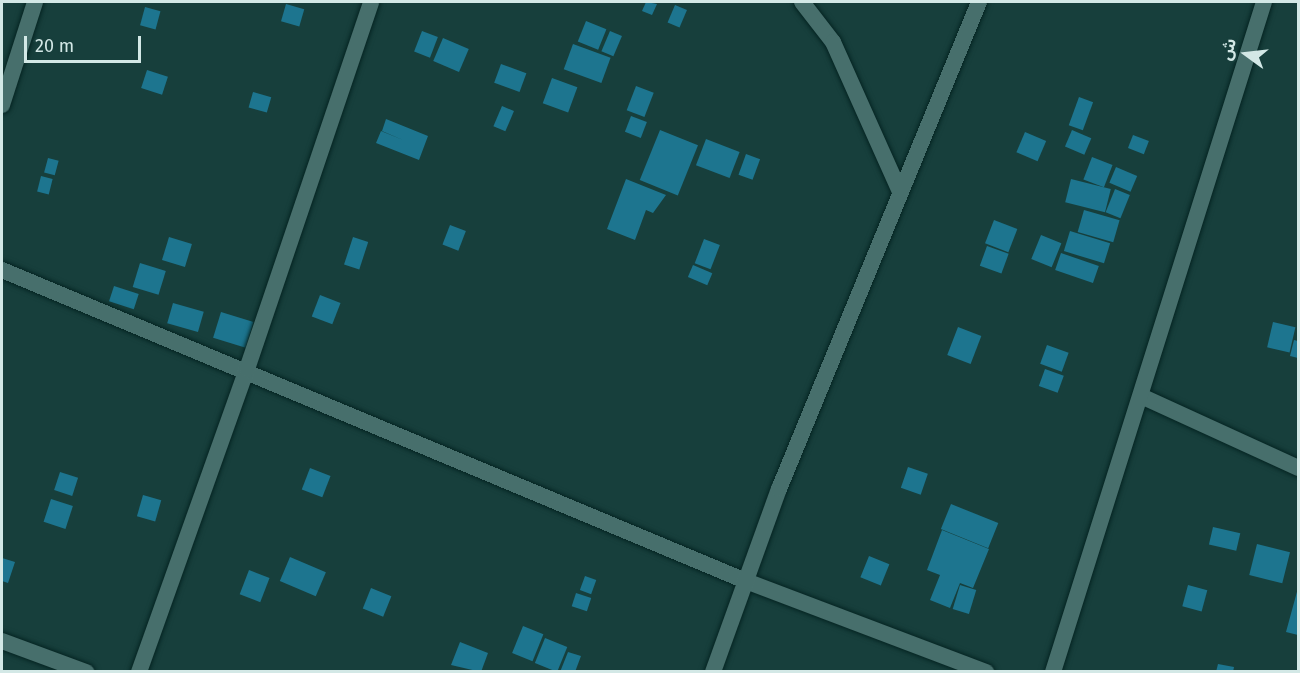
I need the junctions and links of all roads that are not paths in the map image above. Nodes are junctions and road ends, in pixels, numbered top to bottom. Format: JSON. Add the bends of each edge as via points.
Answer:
{"nodes":[{"id":1,"x":35,"y":2,"type":"edge"},
{"id":2,"x":371,"y":2,"type":"edge"},
{"id":3,"x":802,"y":2,"type":"edge"},
{"id":4,"x":979,"y":2,"type":"edge"},
{"id":5,"x":1264,"y":2,"type":"edge"},
{"id":6,"x":2,"y":105,"type":"edge"},
{"id":7,"x":900,"y":192,"type":"junction"},
{"id":8,"x":2,"y":270,"type":"edge"},
{"id":9,"x":247,"y":369,"type":"junction"},
{"id":10,"x":1142,"y":396,"type":"junction"},
{"id":11,"x":1299,"y":468,"type":"edge"},
{"id":12,"x":746,"y":581,"type":"junction"},
{"id":13,"x":2,"y":641,"type":"edge"},
{"id":14,"x":86,"y":672,"type":"edge"},
{"id":15,"x":139,"y":672,"type":"edge"},
{"id":16,"x":713,"y":672,"type":"edge"},
{"id":17,"x":986,"y":672,"type":"edge"},
{"id":18,"x":1053,"y":672,"type":"edge"}],
"edges":[{"from":1,"to":6,"type":"street"},
{"from":2,"to":9,"type":"street"},
{"from":3,"to":7,"type":"street","via":[[833,42]]},
{"from":4,"to":7,"type":"street"},
{"from":5,"to":10,"type":"street"},
{"from":7,"to":12,"type":"street","via":[[779,489]]},
{"from":8,"to":9,"type":"street"},
{"from":9,"to":12,"type":"street"},
{"from":9,"to":15,"type":"street"},
{"from":10,"to":11,"type":"street"},
{"from":10,"to":18,"type":"street"},
{"from":12,"to":16,"type":"street"},
{"from":12,"to":17,"type":"street"},
{"from":13,"to":14,"type":"street"}]}
